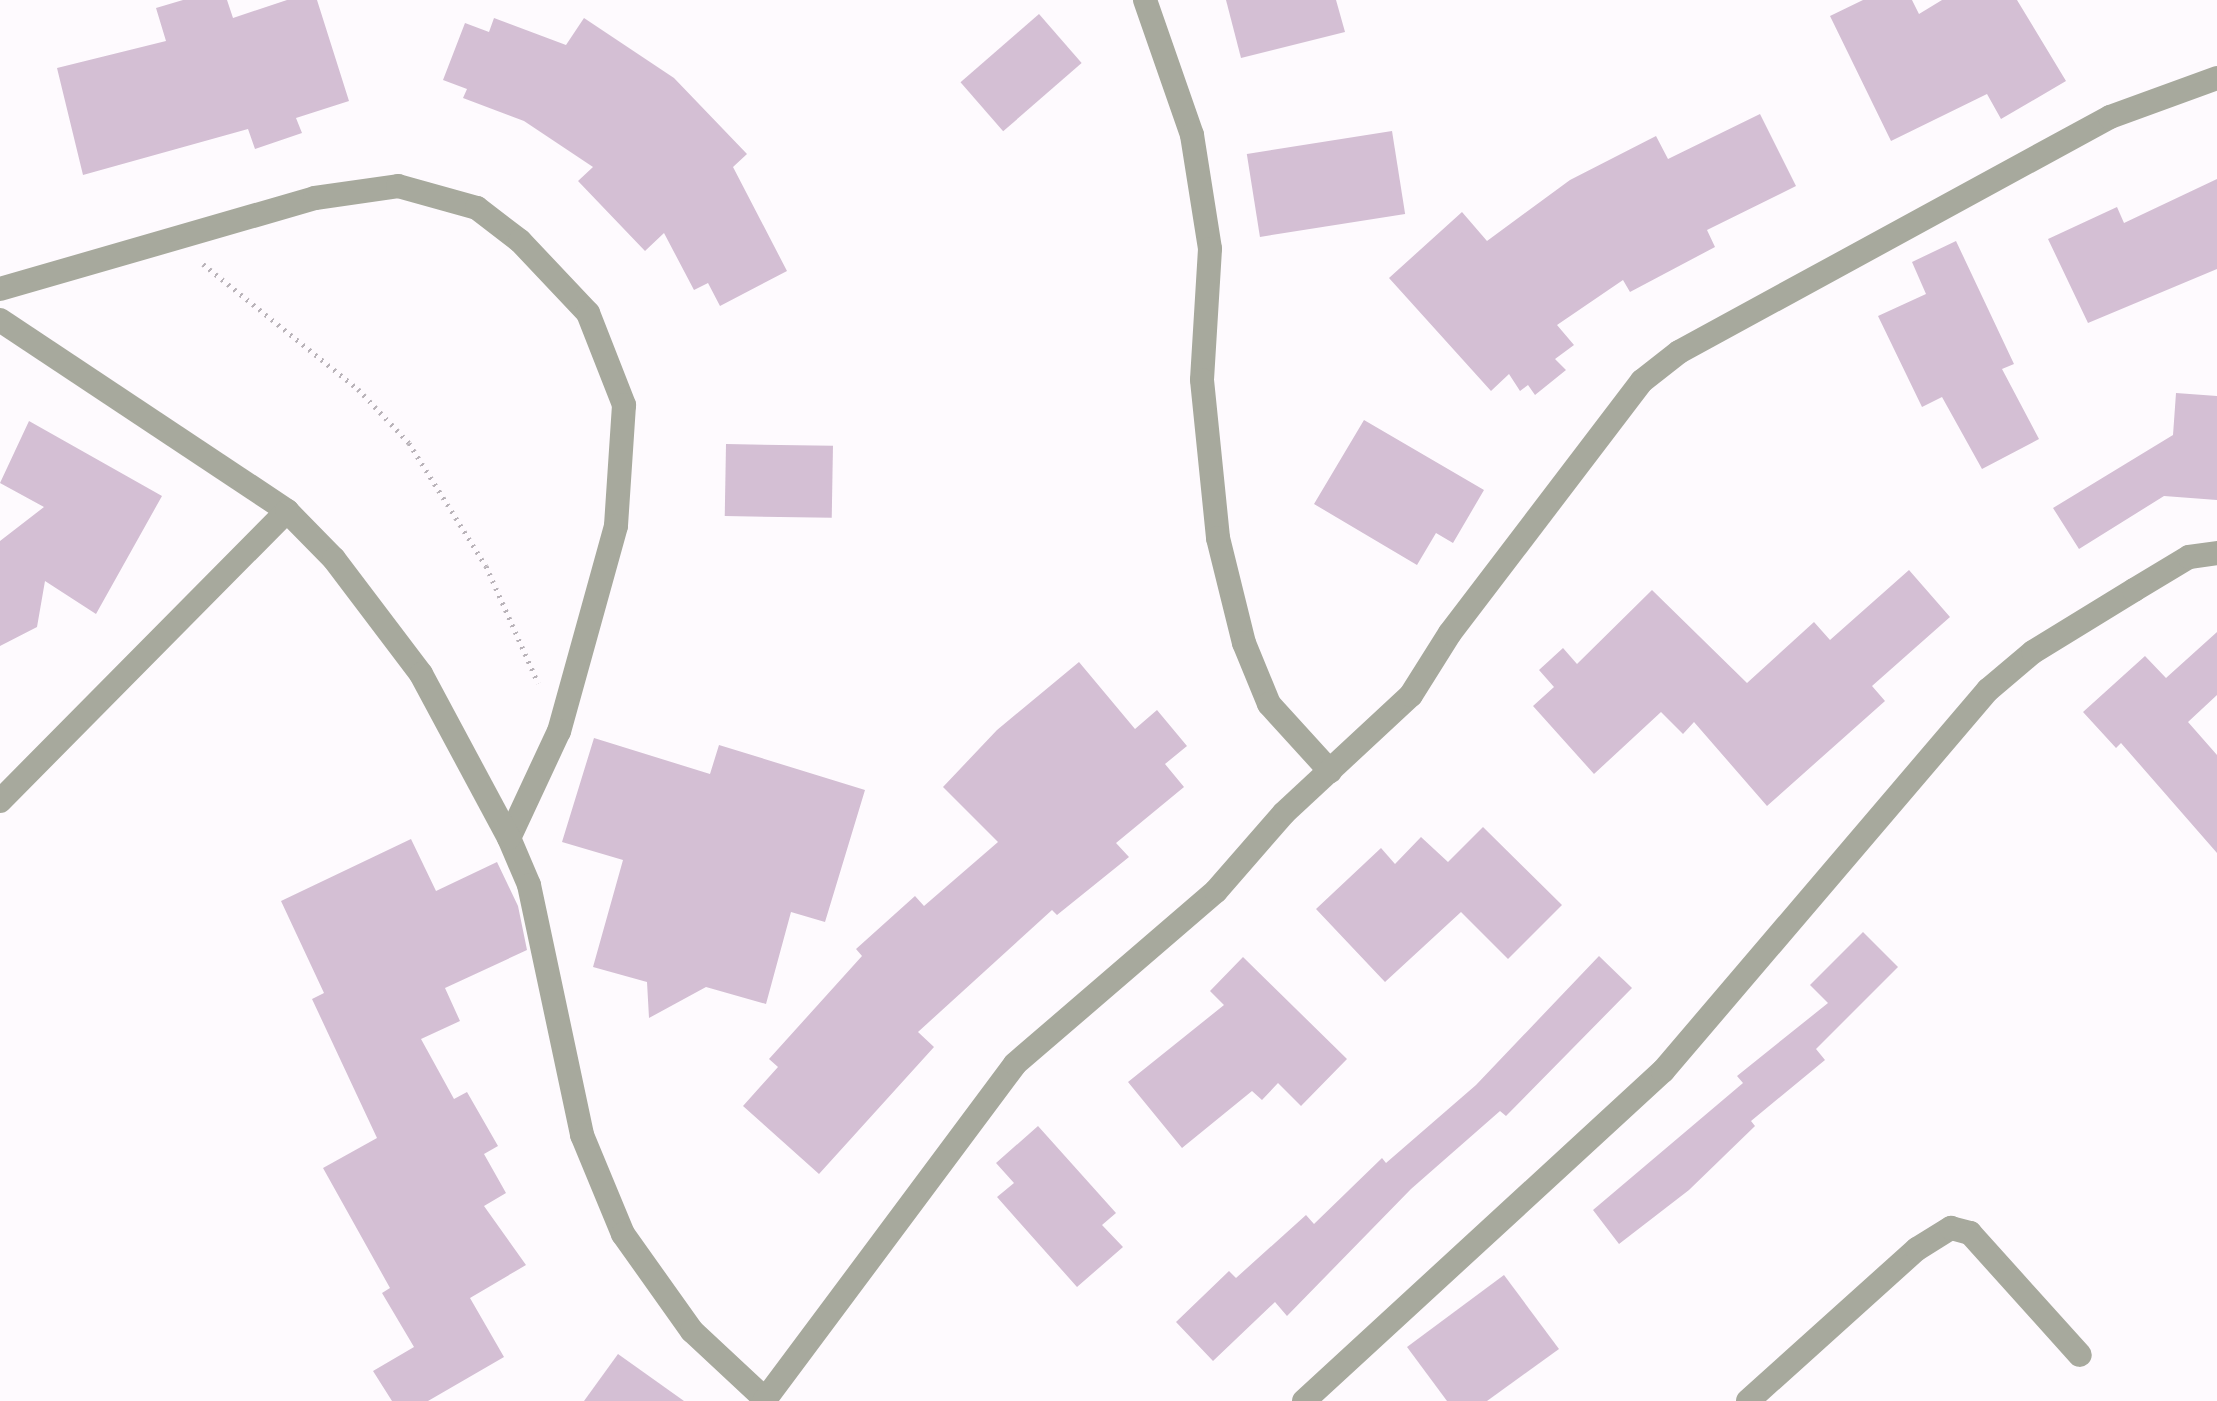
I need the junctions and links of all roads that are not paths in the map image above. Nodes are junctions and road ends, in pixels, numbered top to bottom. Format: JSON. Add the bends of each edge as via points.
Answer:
{"nodes":[{"id":1,"x":1145,"y":0,"type":"edge"},
{"id":2,"x":2217,"y":78,"type":"edge"},
{"id":3,"x":0,"y":289,"type":"edge"},
{"id":4,"x":0,"y":320,"type":"edge"},
{"id":5,"x":287,"y":511,"type":"junction"},
{"id":6,"x":2217,"y":553,"type":"edge"},
{"id":7,"x":1330,"y":771,"type":"junction"},
{"id":8,"x":0,"y":801,"type":"edge"},
{"id":9,"x":509,"y":838,"type":"junction"},
{"id":10,"x":2080,"y":1355,"type":"dead end"},
{"id":11,"x":764,"y":1400,"type":"edge"},
{"id":12,"x":1304,"y":1401,"type":"edge"},
{"id":13,"x":1748,"y":1401,"type":"edge"}],
"edges":[{"from":1,"to":7,"type":"street","via":[[1192,135],[1210,249],[1202,380],[1218,538],[1244,643],[1269,704]]},
{"from":2,"to":7,"type":"street","via":[[2110,117],[1679,352],[1642,381],[1450,633],[1411,695]]},
{"from":3,"to":9,"type":"street","via":[[315,198],[398,186],[477,208],[520,241],[588,313],[610,356],[624,405],[616,526],[559,731]]},
{"from":4,"to":5,"type":"street"},
{"from":5,"to":8,"type":"street"},
{"from":5,"to":9,"type":"street","via":[[334,559],[421,674]]},
{"from":6,"to":12,"type":"street","via":[[2189,557],[2033,652],[1988,690],[1663,1071]]},
{"from":7,"to":11,"type":"street","via":[[1216,891],[1015,1064]]},
{"from":9,"to":11,"type":"street","via":[[529,885],[582,1135],[623,1234],[692,1331]]},
{"from":10,"to":13,"type":"street","via":[[1970,1233],[1951,1228],[1917,1249]]}]}
